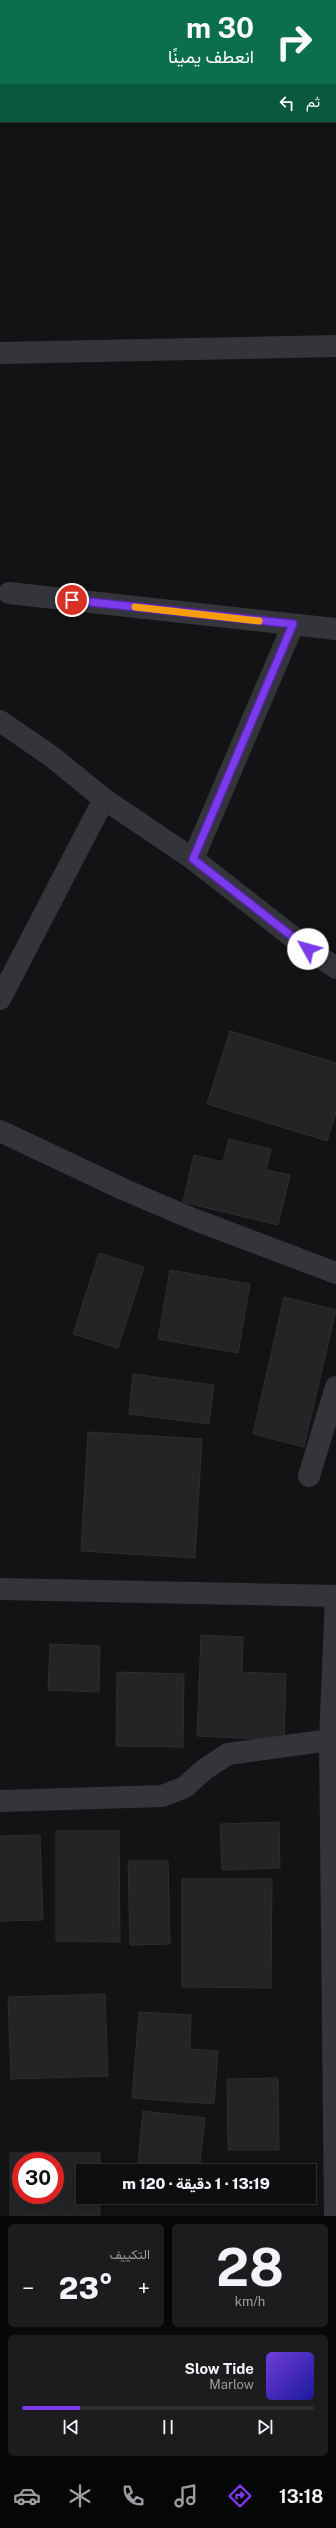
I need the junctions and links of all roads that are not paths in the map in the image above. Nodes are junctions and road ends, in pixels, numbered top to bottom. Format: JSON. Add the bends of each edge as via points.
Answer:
{"nodes":[{"id":1,"x":336,"y":346,"type":"edge"},
{"id":2,"x":0,"y":353,"type":"edge"},
{"id":3,"x":9,"y":593,"type":"dead end"},
{"id":4,"x":293,"y":624,"type":"junction"},
{"id":5,"x":336,"y":629,"type":"edge"},
{"id":6,"x":0,"y":721,"type":"edge"},
{"id":7,"x":104,"y":799,"type":"junction"},
{"id":8,"x":193,"y":859,"type":"junction"},
{"id":9,"x":336,"y":968,"type":"edge"},
{"id":10,"x":0,"y":999,"type":"edge"},
{"id":11,"x":0,"y":1131,"type":"edge"},
{"id":12,"x":336,"y":1273,"type":"edge"},
{"id":13,"x":336,"y":1387,"type":"edge"},
{"id":14,"x":309,"y":1476,"type":"dead end"},
{"id":15,"x":0,"y":1589,"type":"edge"},
{"id":16,"x":330,"y":1740,"type":"junction"},
{"id":17,"x":1,"y":1801,"type":"dead end"},
{"id":18,"x":336,"y":2172,"type":"edge"},
{"id":19,"x":335,"y":2216,"type":"edge"}],
"edges":[{"from":1,"to":2,"type":"street"},
{"from":3,"to":4,"type":"street"},
{"from":4,"to":5,"type":"street"},
{"from":4,"to":8,"type":"street"},
{"from":6,"to":7,"type":"street","via":[[51,756]]},
{"from":7,"to":8,"type":"street"},
{"from":7,"to":10,"type":"street"},
{"from":8,"to":9,"type":"street"},
{"from":11,"to":12,"type":"street","via":[[139,1196]]},
{"from":13,"to":14,"type":"street"},
{"from":15,"to":16,"type":"street","via":[[336,1596]]},
{"from":16,"to":17,"type":"street","via":[[228,1754],[185,1786],[162,1796]]},
{"from":16,"to":18,"type":"street"},
{"from":18,"to":19,"type":"street"}]}
